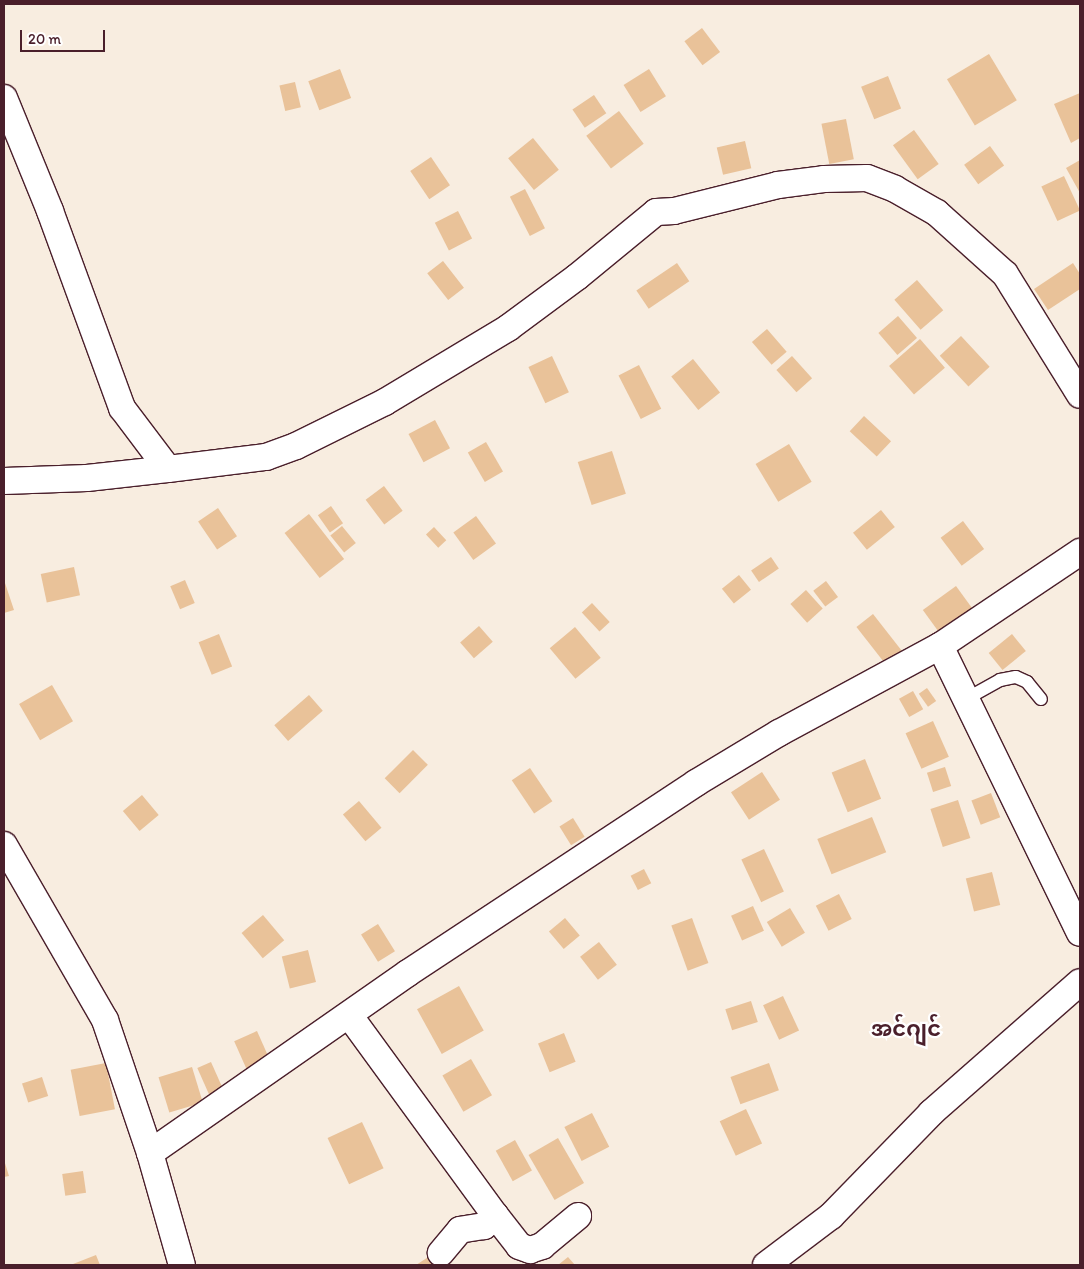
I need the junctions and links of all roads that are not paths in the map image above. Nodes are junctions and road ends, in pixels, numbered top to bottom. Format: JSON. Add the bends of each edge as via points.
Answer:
{"nodes":[{"id":1,"x":4,"y":98,"type":"edge"},
{"id":2,"x":1080,"y":395,"type":"edge"},
{"id":3,"x":168,"y":469,"type":"junction"},
{"id":4,"x":4,"y":481,"type":"edge"},
{"id":5,"x":1080,"y":552,"type":"edge"},
{"id":6,"x":940,"y":646,"type":"junction"},
{"id":7,"x":966,"y":699,"type":"junction"},
{"id":8,"x":1041,"y":699,"type":"dead end"},
{"id":9,"x":4,"y":845,"type":"edge"},
{"id":10,"x":1080,"y":933,"type":"edge"},
{"id":11,"x":1080,"y":982,"type":"edge"},
{"id":12,"x":350,"y":1015,"type":"junction"},
{"id":13,"x":150,"y":1153,"type":"junction"},
{"id":14,"x":495,"y":1216,"type":"junction"},
{"id":15,"x":578,"y":1216,"type":"dead end"},
{"id":16,"x":441,"y":1253,"type":"dead end"},
{"id":17,"x":182,"y":1265,"type":"edge"},
{"id":18,"x":766,"y":1265,"type":"edge"}],
"edges":[{"from":1,"to":3,"type":"street","via":[[50,211],[122,408]]},
{"from":2,"to":3,"type":"street","via":[[1005,274],[937,213],[895,189],[867,178],[824,179],[778,185],[674,211],[656,212],[577,278],[508,328],[385,402],[296,446],[266,457]]},
{"from":3,"to":4,"type":"street","via":[[95,478]]},
{"from":5,"to":6,"type":"street"},
{"from":6,"to":7,"type":"street"},
{"from":6,"to":12,"type":"street","via":[[779,733],[696,783]]},
{"from":7,"to":8,"type":"lane","via":[[1000,680],[1016,677],[1028,682]]},
{"from":7,"to":10,"type":"street"},
{"from":9,"to":13,"type":"street","via":[[105,1020]]},
{"from":11,"to":18,"type":"street","via":[[931,1112],[831,1216]]},
{"from":12,"to":13,"type":"street"},
{"from":12,"to":14,"type":"street"},
{"from":13,"to":17,"type":"street"},
{"from":14,"to":15,"type":"street","via":[[519,1246],[530,1250],[542,1246]]},
{"from":14,"to":16,"type":"street","via":[[484,1226],[460,1230]]}]}
